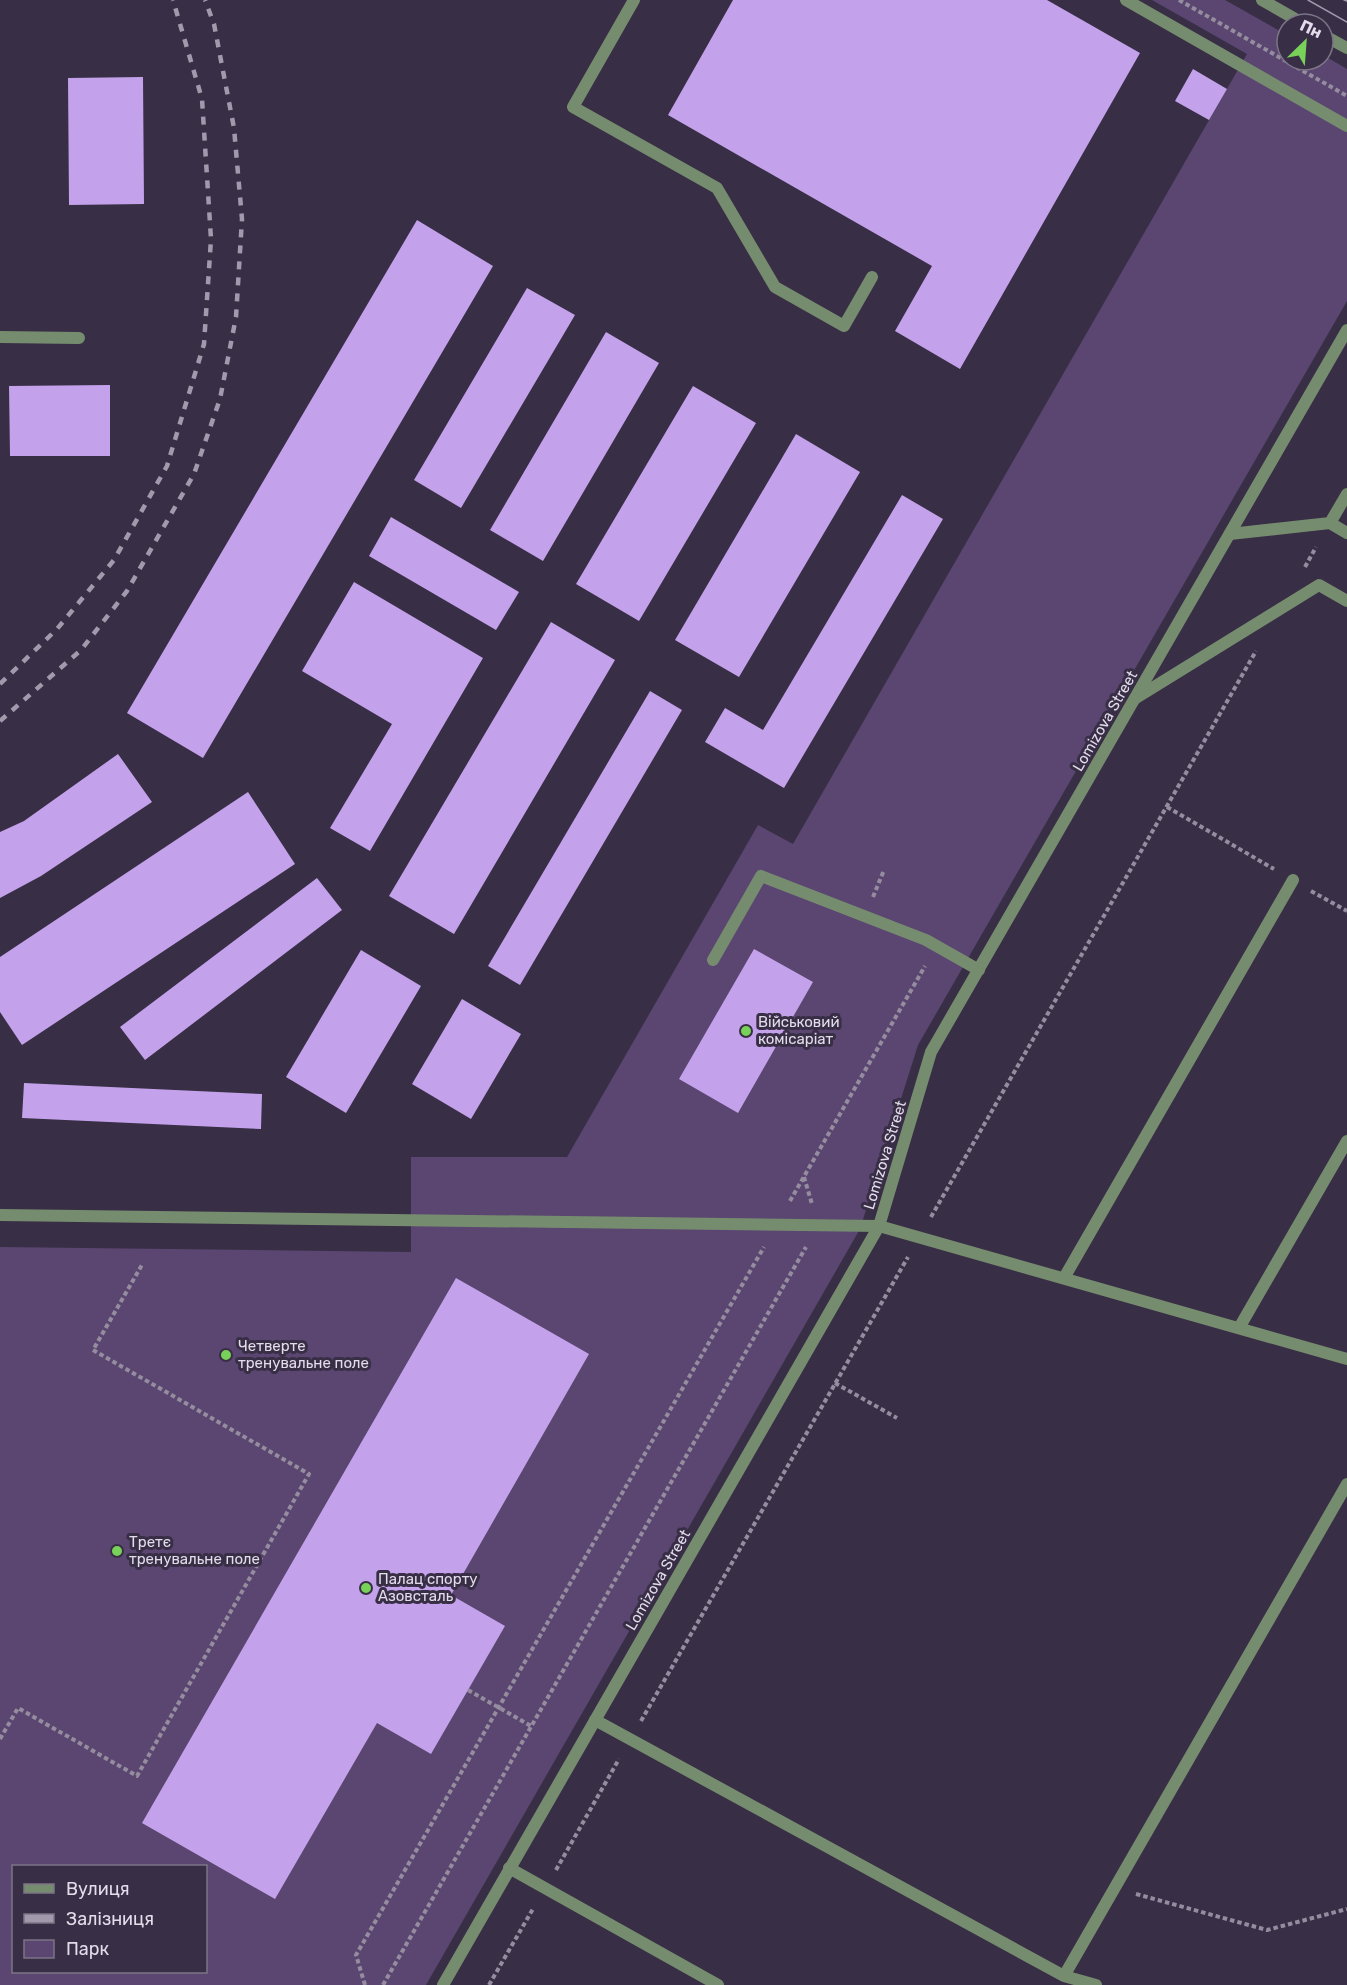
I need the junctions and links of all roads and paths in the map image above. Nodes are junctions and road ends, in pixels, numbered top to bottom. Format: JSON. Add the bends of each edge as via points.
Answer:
{"nodes":[{"id":1,"x":634,"y":0,"type":"edge"},
{"id":2,"x":1126,"y":0,"type":"edge"},
{"id":3,"x":1179,"y":0,"type":"edge"},
{"id":4,"x":1262,"y":0,"type":"edge"},
{"id":5,"x":1284,"y":12,"type":"edge"},
{"id":6,"x":1347,"y":96,"type":"edge"},
{"id":7,"x":1347,"y":126,"type":"edge"},
{"id":8,"x":872,"y":277,"type":"dead end"},
{"id":9,"x":1347,"y":330,"type":"edge"},
{"id":10,"x":0,"y":337,"type":"edge"},
{"id":11,"x":79,"y":338,"type":"dead end"},
{"id":12,"x":1347,"y":494,"type":"edge"},
{"id":13,"x":1330,"y":523,"type":"junction"},
{"id":14,"x":1347,"y":533,"type":"edge"},
{"id":15,"x":1230,"y":534,"type":"junction"},
{"id":16,"x":1347,"y":601,"type":"edge"},
{"id":17,"x":1136,"y":698,"type":"junction"},
{"id":18,"x":1167,"y":807,"type":"dead end"},
{"id":19,"x":1293,"y":880,"type":"junction"},
{"id":20,"x":1347,"y":911,"type":"edge"},
{"id":21,"x":937,"y":946,"type":"junction"},
{"id":22,"x":713,"y":960,"type":"dead end"},
{"id":23,"x":979,"y":970,"type":"junction"},
{"id":24,"x":1347,"y":1141,"type":"edge"},
{"id":25,"x":0,"y":1215,"type":"edge"},
{"id":26,"x":776,"y":1225,"type":"junction"},
{"id":27,"x":819,"y":1226,"type":"junction"},
{"id":28,"x":879,"y":1226,"type":"junction"},
{"id":29,"x":143,"y":1263,"type":"dead end"},
{"id":30,"x":1064,"y":1278,"type":"junction"},
{"id":31,"x":1239,"y":1328,"type":"junction"},
{"id":32,"x":1347,"y":1359,"type":"edge"},
{"id":33,"x":835,"y":1383,"type":"dead end"},
{"id":34,"x":897,"y":1418,"type":"dead end"},
{"id":35,"x":1347,"y":1484,"type":"edge"},
{"id":36,"x":468,"y":1690,"type":"dead end"},
{"id":37,"x":499,"y":1708,"type":"junction"},
{"id":38,"x":595,"y":1720,"type":"junction"},
{"id":39,"x":531,"y":1726,"type":"junction"},
{"id":40,"x":0,"y":1739,"type":"edge"},
{"id":41,"x":509,"y":1868,"type":"junction"},
{"id":42,"x":1115,"y":1888,"type":"junction"},
{"id":43,"x":1347,"y":1909,"type":"edge"},
{"id":44,"x":1064,"y":1976,"type":"junction"},
{"id":45,"x":365,"y":1985,"type":"edge"},
{"id":46,"x":383,"y":1985,"type":"edge"},
{"id":47,"x":443,"y":1985,"type":"edge"},
{"id":48,"x":718,"y":1985,"type":"edge"},
{"id":49,"x":1096,"y":1985,"type":"edge"}],
"edges":[{"from":1,"to":8,"type":"street","via":[[573,107],[717,189],[775,287],[834,321],[844,326]]},
{"from":2,"to":7,"type":"street"},
{"from":3,"to":6,"type":"path"},
{"from":4,"to":5,"type":"street"},
{"from":9,"to":15,"type":"street","name":"Lomizova Street"},
{"from":10,"to":11,"type":"street"},
{"from":12,"to":13,"type":"street"},
{"from":13,"to":14,"type":"street"},
{"from":13,"to":15,"type":"street"},
{"from":15,"to":17,"type":"street","name":"Lomizova Street"},
{"from":16,"to":17,"type":"street","via":[[1319,585]]},
{"from":17,"to":23,"type":"street","name":"Lomizova Street"},
{"from":18,"to":19,"type":"path"},
{"from":19,"to":20,"type":"path"},
{"from":19,"to":30,"type":"street"},
{"from":21,"to":22,"type":"street","via":[[761,876]]},
{"from":21,"to":23,"type":"street"},
{"from":21,"to":26,"type":"path"},
{"from":23,"to":28,"type":"street","name":"Lomizova Street","via":[[931,1052]]},
{"from":24,"to":31,"type":"street"},
{"from":25,"to":26,"type":"street"},
{"from":26,"to":27,"type":"street"},
{"from":26,"to":37,"type":"path"},
{"from":27,"to":28,"type":"street"},
{"from":27,"to":39,"type":"path"},
{"from":28,"to":30,"type":"street"},
{"from":28,"to":38,"type":"street","name":"Lomizova Street"},
{"from":29,"to":40,"type":"path","via":[[93,1350],[309,1474],[137,1776],[18,1708]]},
{"from":30,"to":31,"type":"street"},
{"from":31,"to":32,"type":"street"},
{"from":33,"to":34,"type":"path"},
{"from":35,"to":42,"type":"street"},
{"from":36,"to":37,"type":"path"},
{"from":37,"to":39,"type":"path"},
{"from":37,"to":45,"type":"path","via":[[356,1955]]},
{"from":38,"to":41,"type":"street","name":"Lomizova Street"},
{"from":38,"to":44,"type":"street"},
{"from":39,"to":46,"type":"path"},
{"from":41,"to":47,"type":"street","name":"Lomizova Street"},
{"from":41,"to":48,"type":"street"},
{"from":42,"to":43,"type":"path","via":[[1267,1930]]},
{"from":42,"to":44,"type":"street"},
{"from":44,"to":49,"type":"street"}]}
